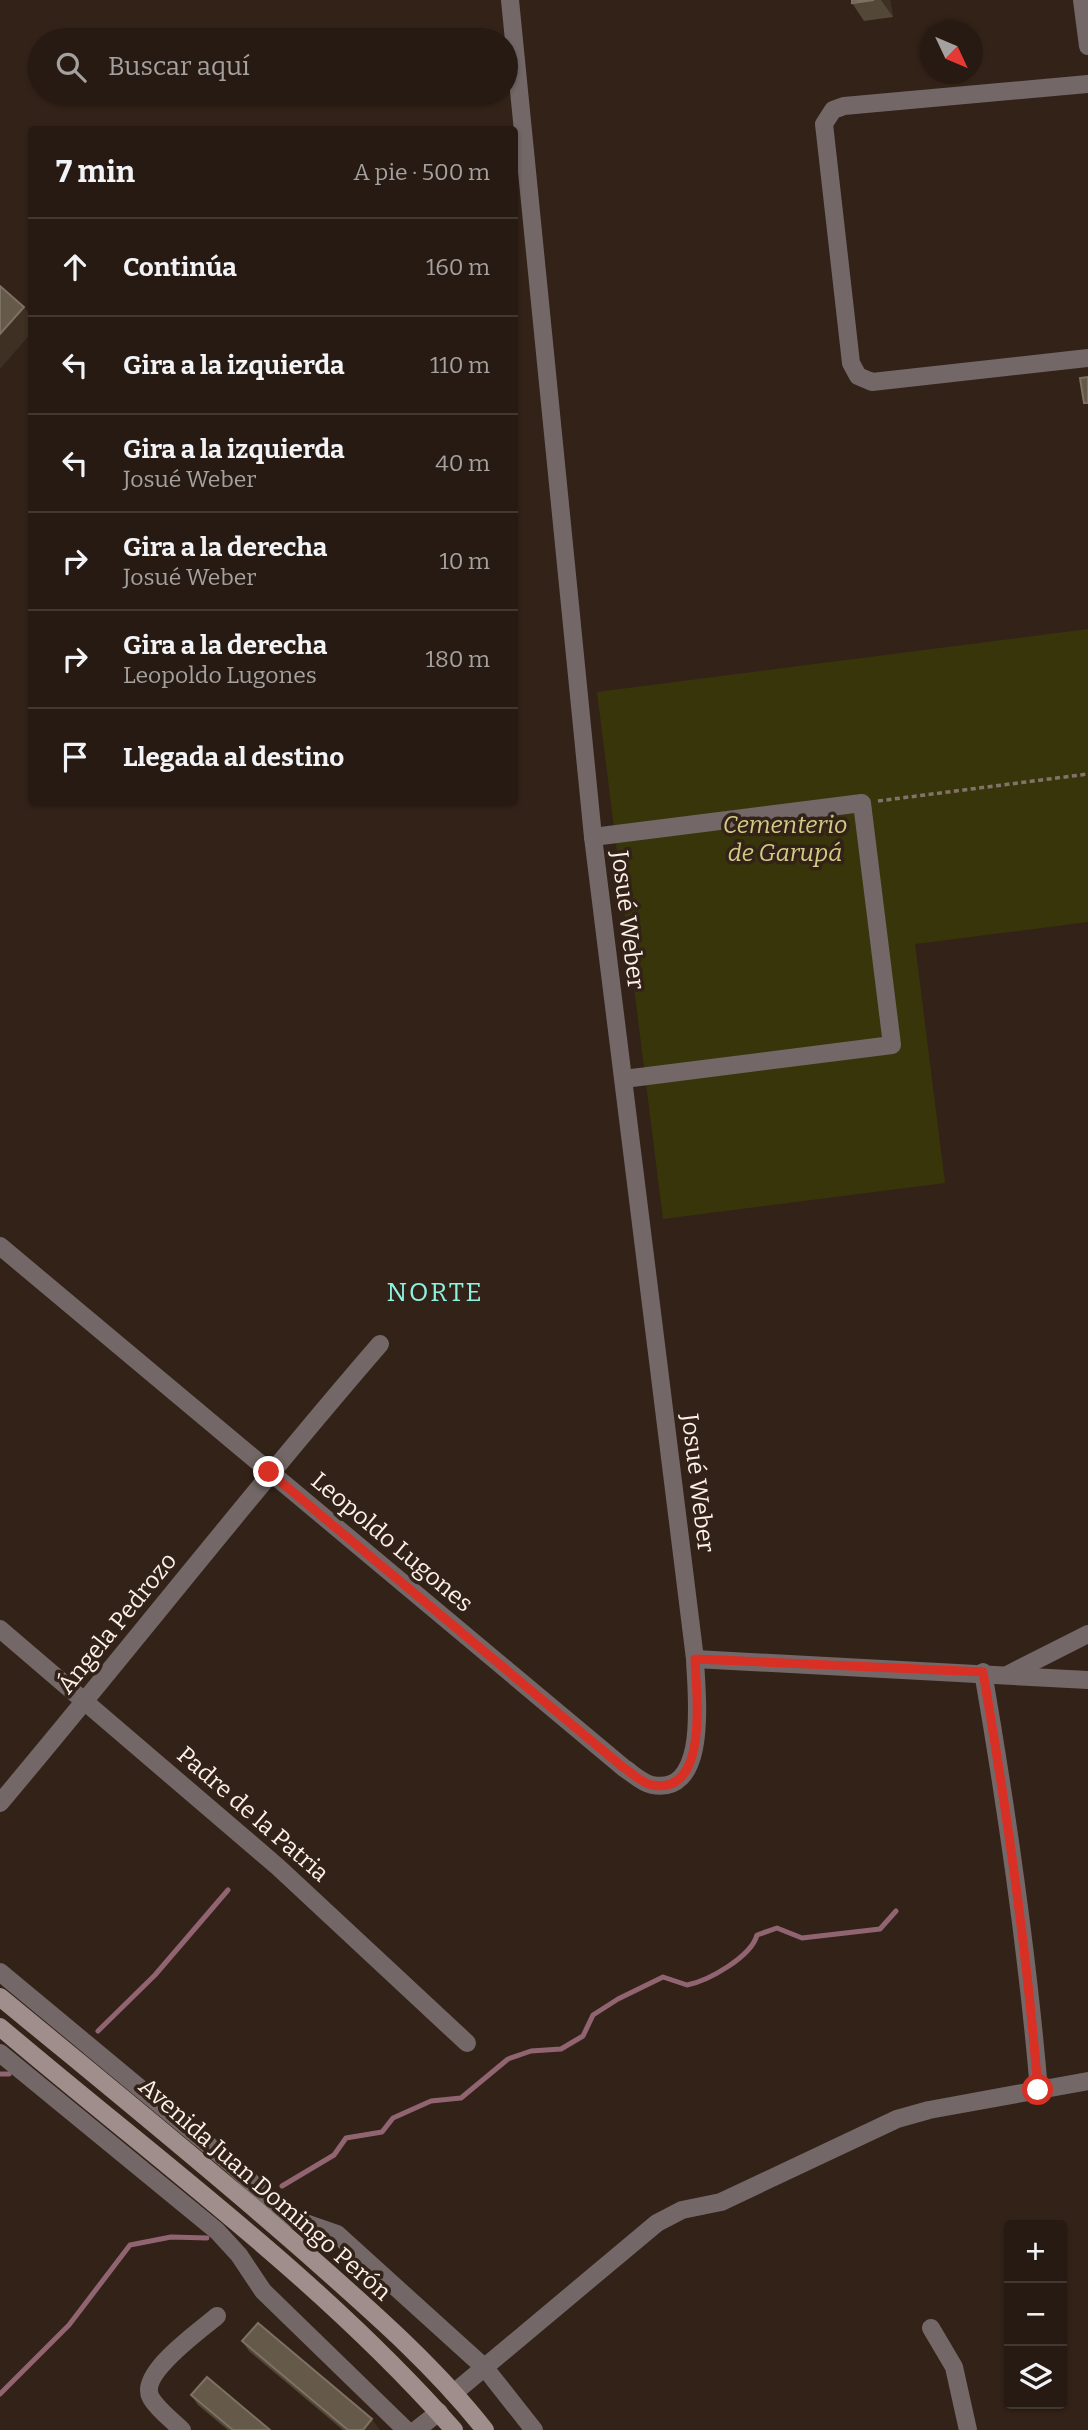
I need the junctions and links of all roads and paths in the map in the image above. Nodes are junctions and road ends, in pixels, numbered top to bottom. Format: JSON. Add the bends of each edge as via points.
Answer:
{"nodes":[{"id":1,"x":510,"y":0,"type":"edge"},
{"id":2,"x":1082,"y":0,"type":"edge"},
{"id":3,"x":513,"y":28,"type":"edge"},
{"id":4,"x":1088,"y":46,"type":"edge"},
{"id":5,"x":518,"y":81,"type":"edge"},
{"id":6,"x":1088,"y":84,"type":"edge"},
{"id":7,"x":1088,"y":358,"type":"edge"},
{"id":8,"x":1088,"y":774,"type":"edge"},
{"id":9,"x":862,"y":803,"type":"junction"},
{"id":10,"x":593,"y":837,"type":"junction"},
{"id":11,"x":624,"y":1079,"type":"junction"},
{"id":12,"x":0,"y":1247,"type":"edge"},
{"id":13,"x":380,"y":1344,"type":"dead end"},
{"id":14,"x":269,"y":1472,"type":"junction"},
{"id":15,"x":0,"y":1629,"type":"edge"},
{"id":16,"x":1088,"y":1634,"type":"edge"},
{"id":17,"x":695,"y":1659,"type":"junction"},
{"id":18,"x":983,"y":1672,"type":"junction"},
{"id":19,"x":1009,"y":1674,"type":"junction"},
{"id":20,"x":1088,"y":1680,"type":"edge"},
{"id":21,"x":85,"y":1702,"type":"junction"},
{"id":22,"x":624,"y":1768,"type":"joint"},
{"id":23,"x":0,"y":1803,"type":"edge"},
{"id":24,"x":0,"y":1972,"type":"edge"},
{"id":25,"x":0,"y":1997,"type":"edge"},
{"id":26,"x":0,"y":2027,"type":"edge"},
{"id":27,"x":467,"y":2043,"type":"dead end"},
{"id":28,"x":0,"y":2053,"type":"edge"},
{"id":29,"x":1088,"y":2081,"type":"edge"},
{"id":30,"x":1038,"y":2090,"type":"junction"},
{"id":31,"x":217,"y":2316,"type":"dead end"},
{"id":32,"x":931,"y":2328,"type":"dead end"},
{"id":33,"x":485,"y":2368,"type":"junction"},
{"id":34,"x":455,"y":2392,"type":"junction"},
{"id":35,"x":439,"y":2412,"type":"junction"},
{"id":36,"x":182,"y":2430,"type":"edge"},
{"id":37,"x":405,"y":2430,"type":"edge"},
{"id":38,"x":416,"y":2430,"type":"edge"},
{"id":39,"x":454,"y":2430,"type":"edge"},
{"id":40,"x":485,"y":2430,"type":"edge"},
{"id":41,"x":534,"y":2430,"type":"edge"},
{"id":42,"x":968,"y":2430,"type":"edge"}],
"edges":[{"from":1,"to":3,"type":"street","name":"Josué Weber"},
{"from":2,"to":4,"type":"street"},
{"from":5,"to":10,"type":"street","name":"Josué Weber"},
{"from":6,"to":7,"type":"street","via":[[844,106],[834,110],[824,124],[851,363],[858,376],[872,382]]},
{"from":8,"to":9,"type":"path"},
{"from":9,"to":10,"type":"street"},
{"from":9,"to":11,"type":"street","via":[[892,1045]]},
{"from":10,"to":11,"type":"street","name":"Josué Weber"},
{"from":11,"to":17,"type":"street","name":"Josué Weber"},
{"from":12,"to":14,"type":"street","name":"Leopoldo Lugones"},
{"from":13,"to":14,"type":"street","name":"Ángela Pedrozo"},
{"from":14,"to":21,"type":"street","name":"Ángela Pedrozo"},
{"from":14,"to":22,"type":"street","name":"Leopoldo Lugones"},
{"from":15,"to":21,"type":"street","name":"Padre de la Patria"},
{"from":16,"to":19,"type":"street"},
{"from":17,"to":18,"type":"street"},
{"from":17,"to":22,"type":"street","name":"Josué Weber","via":[[698,1741],[685,1774],[667,1785],[650,1785]]},
{"from":18,"to":19,"type":"street"},
{"from":18,"to":30,"type":"street","via":[[1011,1835]]},
{"from":19,"to":20,"type":"street"},
{"from":21,"to":23,"type":"street","name":"Ángela Pedrozo"},
{"from":21,"to":27,"type":"street","name":"Padre de la Patria","via":[[278,1867]]},
{"from":24,"to":33,"type":"street","via":[[291,2218],[337,2234]]},
{"from":25,"to":34,"type":"main road","name":"Avenida Juan Domingo Perón","via":[[262,2215]]},
{"from":26,"to":35,"type":"main road","name":"Avenida Juan Domingo Perón","via":[[234,2220]]},
{"from":28,"to":37,"type":"street","via":[[217,2231],[264,2291]]},
{"from":29,"to":30,"type":"street"},
{"from":30,"to":33,"type":"street","via":[[897,2119],[721,2202],[682,2210],[657,2222]]},
{"from":31,"to":36,"type":"street","via":[[154,2372],[148,2386],[150,2396]]},
{"from":32,"to":42,"type":"street","via":[[954,2367]]},
{"from":33,"to":34,"type":"street"},
{"from":33,"to":41,"type":"street"},
{"from":34,"to":40,"type":"main road","name":"Avenida Juan Domingo Perón"},
{"from":35,"to":38,"type":"street"},
{"from":35,"to":39,"type":"main road","name":"Avenida Juan Domingo Perón"}]}
